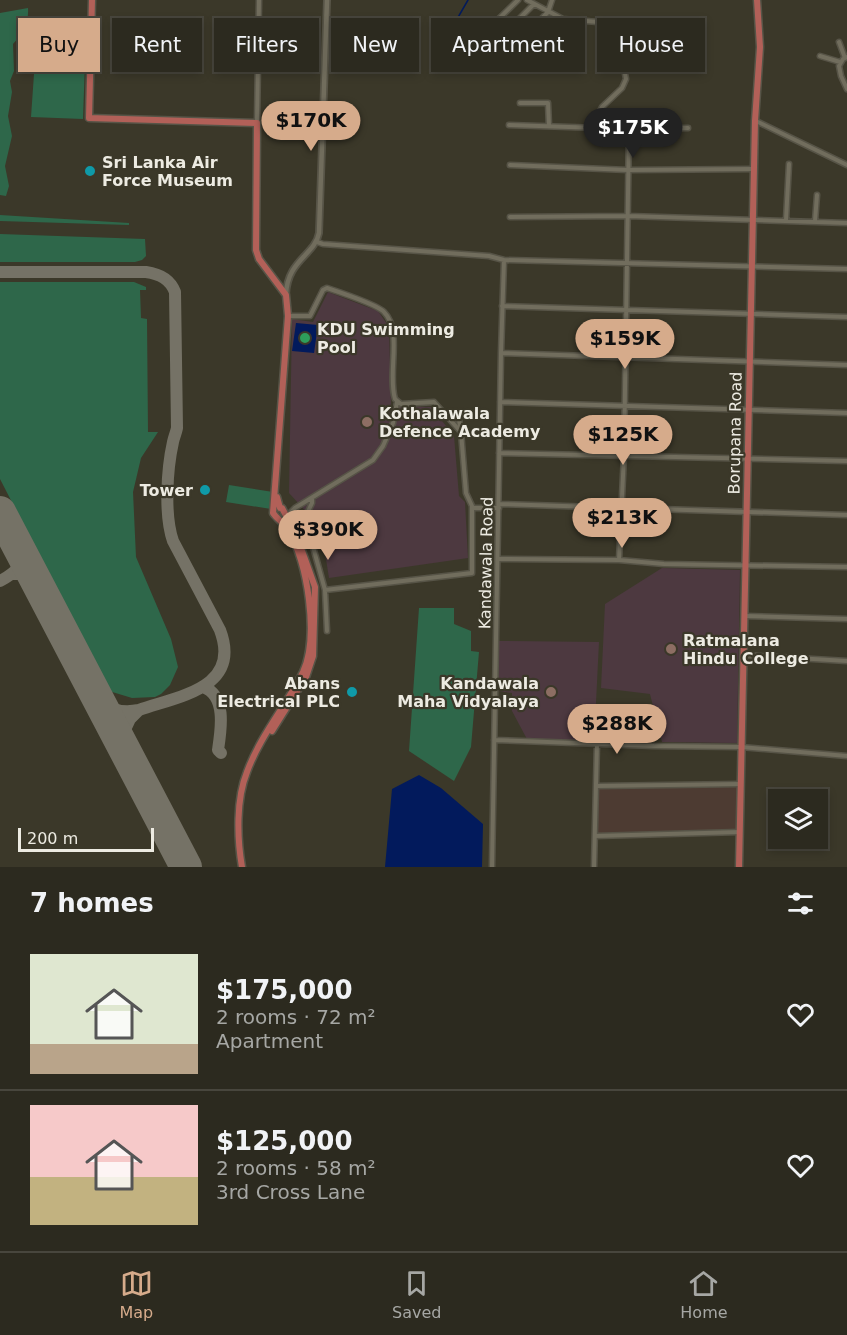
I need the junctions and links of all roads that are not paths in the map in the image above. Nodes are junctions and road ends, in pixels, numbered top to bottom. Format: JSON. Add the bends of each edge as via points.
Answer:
{"nodes":[{"id":1,"x":92,"y":0,"type":"edge"},
{"id":2,"x":259,"y":0,"type":"edge"},
{"id":3,"x":327,"y":0,"type":"edge"},
{"id":4,"x":518,"y":0,"type":"edge"},
{"id":5,"x":527,"y":0,"type":"edge"},
{"id":6,"x":552,"y":0,"type":"edge"},
{"id":7,"x":757,"y":0,"type":"edge"},
{"id":8,"x":534,"y":4,"type":"junction"},
{"id":9,"x":548,"y":12,"type":"junction"},
{"id":10,"x":499,"y":18,"type":"edge"},
{"id":11,"x":522,"y":18,"type":"edge"},
{"id":12,"x":542,"y":18,"type":"edge"},
{"id":13,"x":839,"y":42,"type":"dead end"},
{"id":14,"x":820,"y":56,"type":"dead end"},
{"id":15,"x":846,"y":58,"type":"edge"},
{"id":16,"x":840,"y":62,"type":"junction"},
{"id":17,"x":847,"y":89,"type":"edge"},
{"id":18,"x":520,"y":103,"type":"dead end"},
{"id":19,"x":755,"y":121,"type":"junction"},
{"id":20,"x":257,"y":123,"type":"junction"},
{"id":21,"x":509,"y":125,"type":"dead end"},
{"id":22,"x":549,"y":126,"type":"junction"},
{"id":23,"x":597,"y":127,"type":"junction"},
{"id":24,"x":688,"y":128,"type":"dead end"},
{"id":25,"x":629,"y":129,"type":"junction"},
{"id":26,"x":789,"y":164,"type":"dead end"},
{"id":27,"x":510,"y":165,"type":"dead end"},
{"id":28,"x":847,"y":165,"type":"edge"},
{"id":29,"x":628,"y":170,"type":"junction"},
{"id":30,"x":755,"y":170,"type":"junction"},
{"id":31,"x":817,"y":195,"type":"dead end"},
{"id":32,"x":628,"y":216,"type":"junction"},
{"id":33,"x":510,"y":217,"type":"dead end"},
{"id":34,"x":754,"y":219,"type":"junction"},
{"id":35,"x":786,"y":220,"type":"junction"},
{"id":36,"x":815,"y":221,"type":"junction"},
{"id":37,"x":847,"y":223,"type":"edge"},
{"id":38,"x":317,"y":242,"type":"junction"},
{"id":39,"x":504,"y":260,"type":"junction"},
{"id":40,"x":627,"y":264,"type":"junction"},
{"id":41,"x":752,"y":265,"type":"junction"},
{"id":42,"x":847,"y":268,"type":"edge"},
{"id":43,"x":286,"y":295,"type":"junction"},
{"id":44,"x":502,"y":306,"type":"junction"},
{"id":45,"x":627,"y":311,"type":"junction"},
{"id":46,"x":750,"y":314,"type":"junction"},
{"id":47,"x":288,"y":316,"type":"junction"},
{"id":48,"x":847,"y":317,"type":"edge"},
{"id":49,"x":501,"y":353,"type":"junction"},
{"id":50,"x":625,"y":359,"type":"junction"},
{"id":51,"x":750,"y":361,"type":"junction"},
{"id":52,"x":847,"y":365,"type":"edge"},
{"id":53,"x":397,"y":402,"type":"junction"},
{"id":54,"x":500,"y":402,"type":"junction"},
{"id":55,"x":623,"y":405,"type":"junction"},
{"id":56,"x":748,"y":410,"type":"junction"},
{"id":57,"x":444,"y":413,"type":"junction"},
{"id":58,"x":847,"y":413,"type":"edge"},
{"id":59,"x":461,"y":432,"type":"junction"},
{"id":60,"x":499,"y":453,"type":"junction"},
{"id":61,"x":624,"y":455,"type":"junction"},
{"id":62,"x":748,"y":457,"type":"junction"},
{"id":63,"x":847,"y":461,"type":"edge"},
{"id":64,"x":312,"y":498,"type":"junction"},
{"id":65,"x":499,"y":506,"type":"junction"},
{"id":66,"x":621,"y":507,"type":"junction"},
{"id":67,"x":279,"y":508,"type":"junction"},
{"id":68,"x":295,"y":508,"type":"junction"},
{"id":69,"x":472,"y":508,"type":"junction"},
{"id":70,"x":747,"y":511,"type":"junction"},
{"id":71,"x":847,"y":515,"type":"edge"},
{"id":72,"x":286,"y":519,"type":"junction"},
{"id":73,"x":499,"y":559,"type":"junction"},
{"id":74,"x":619,"y":560,"type":"junction"},
{"id":75,"x":746,"y":566,"type":"junction"},
{"id":76,"x":847,"y":567,"type":"edge"},
{"id":77,"x":325,"y":590,"type":"junction"},
{"id":78,"x":745,"y":616,"type":"junction"},
{"id":79,"x":847,"y":619,"type":"edge"},
{"id":80,"x":327,"y":631,"type":"dead end"},
{"id":81,"x":744,"y":655,"type":"junction"},
{"id":82,"x":847,"y":661,"type":"edge"},
{"id":83,"x":494,"y":740,"type":"junction"},
{"id":84,"x":597,"y":743,"type":"junction"},
{"id":85,"x":741,"y":747,"type":"junction"},
{"id":86,"x":847,"y":756,"type":"edge"},
{"id":87,"x":741,"y":784,"type":"junction"},
{"id":88,"x":596,"y":786,"type":"junction"},
{"id":89,"x":740,"y":832,"type":"junction"},
{"id":90,"x":595,"y":836,"type":"junction"},
{"id":91,"x":242,"y":867,"type":"edge"},
{"id":92,"x":492,"y":867,"type":"edge"},
{"id":93,"x":594,"y":867,"type":"edge"},
{"id":94,"x":739,"y":867,"type":"edge"}],
"edges":[{"from":1,"to":20,"type":"main road","via":[[89,118]]},
{"from":2,"to":20,"type":"street"},
{"from":3,"to":38,"type":"street"},
{"from":4,"to":10,"type":"street"},
{"from":5,"to":8,"type":"street"},
{"from":6,"to":9,"type":"street"},
{"from":7,"to":19,"type":"main road","name":"Borupana Road","via":[[760,47]]},
{"from":8,"to":9,"type":"street"},
{"from":8,"to":11,"type":"street"},
{"from":9,"to":12,"type":"street"},
{"from":9,"to":23,"type":"street","via":[[563,19],[609,23],[624,43],[626,82],[602,107]]},
{"from":13,"to":15,"type":"street"},
{"from":14,"to":16,"type":"street"},
{"from":15,"to":16,"type":"street"},
{"from":16,"to":17,"type":"street"},
{"from":18,"to":22,"type":"street","via":[[548,104]]},
{"from":19,"to":28,"type":"street"},
{"from":19,"to":30,"type":"main road","name":"Borupana Road"},
{"from":20,"to":43,"type":"main road","via":[[256,250]]},
{"from":21,"to":22,"type":"street"},
{"from":22,"to":23,"type":"street"},
{"from":23,"to":25,"type":"street"},
{"from":24,"to":25,"type":"street"},
{"from":25,"to":29,"type":"street"},
{"from":26,"to":35,"type":"street"},
{"from":27,"to":29,"type":"street"},
{"from":29,"to":30,"type":"street"},
{"from":29,"to":32,"type":"street"},
{"from":30,"to":34,"type":"main road","name":"Borupana Road"},
{"from":31,"to":36,"type":"street"},
{"from":32,"to":33,"type":"street"},
{"from":32,"to":34,"type":"street"},
{"from":32,"to":40,"type":"street"},
{"from":34,"to":35,"type":"street"},
{"from":34,"to":41,"type":"main road","name":"Borupana Road"},
{"from":35,"to":36,"type":"street"},
{"from":36,"to":37,"type":"street"},
{"from":38,"to":39,"type":"street"},
{"from":38,"to":43,"type":"street","via":[[292,270]]},
{"from":39,"to":40,"type":"street"},
{"from":39,"to":44,"type":"street","name":"Kandawala Road"},
{"from":40,"to":41,"type":"street"},
{"from":40,"to":45,"type":"street"},
{"from":41,"to":42,"type":"street"},
{"from":41,"to":46,"type":"main road","name":"Borupana Road"},
{"from":43,"to":47,"type":"main road"},
{"from":44,"to":45,"type":"street"},
{"from":44,"to":49,"type":"street","name":"Kandawala Road"},
{"from":45,"to":46,"type":"street"},
{"from":45,"to":50,"type":"street"},
{"from":46,"to":48,"type":"street"},
{"from":46,"to":51,"type":"main road","name":"Borupana Road"},
{"from":47,"to":53,"type":"street","via":[[310,316],[327,288],[383,310],[393,326],[393,388]]},
{"from":47,"to":67,"type":"main road","via":[[276,489]]},
{"from":49,"to":50,"type":"street"},
{"from":49,"to":54,"type":"street","name":"Kandawala Road"},
{"from":50,"to":51,"type":"street"},
{"from":50,"to":55,"type":"street"},
{"from":51,"to":52,"type":"street"},
{"from":51,"to":56,"type":"main road","name":"Borupana Road"},
{"from":53,"to":57,"type":"street","via":[[434,402]]},
{"from":53,"to":64,"type":"street","via":[[393,423],[379,453],[367,465]]},
{"from":54,"to":55,"type":"street"},
{"from":54,"to":60,"type":"street","name":"Kandawala Road"},
{"from":55,"to":56,"type":"street"},
{"from":55,"to":61,"type":"street"},
{"from":56,"to":58,"type":"street"},
{"from":56,"to":62,"type":"main road","name":"Borupana Road"},
{"from":57,"to":59,"type":"street"},
{"from":57,"to":59,"type":"street","via":[[458,415]]},
{"from":59,"to":69,"type":"street","via":[[466,493]]},
{"from":60,"to":61,"type":"street"},
{"from":60,"to":65,"type":"street","name":"Kandawala Road"},
{"from":61,"to":62,"type":"street"},
{"from":61,"to":66,"type":"street"},
{"from":62,"to":63,"type":"street"},
{"from":62,"to":70,"type":"main road","name":"Borupana Road"},
{"from":64,"to":68,"type":"street"},
{"from":64,"to":77,"type":"street","via":[[305,518]]},
{"from":65,"to":66,"type":"street"},
{"from":65,"to":69,"type":"street"},
{"from":65,"to":73,"type":"street","name":"Kandawala Road"},
{"from":66,"to":70,"type":"street"},
{"from":66,"to":74,"type":"street"},
{"from":67,"to":68,"type":"street"},
{"from":67,"to":72,"type":"main road"},
{"from":67,"to":72,"type":"main road","via":[[273,513]]},
{"from":68,"to":72,"type":"street"},
{"from":69,"to":77,"type":"street","via":[[472,573]]},
{"from":70,"to":71,"type":"street"},
{"from":70,"to":75,"type":"main road","name":"Borupana Road"},
{"from":72,"to":91,"type":"main road","via":[[309,589],[308,653],[303,671],[247,771],[241,799]]},
{"from":73,"to":74,"type":"street"},
{"from":73,"to":83,"type":"street","name":"Kandawala Road"},
{"from":74,"to":75,"type":"street"},
{"from":75,"to":76,"type":"street"},
{"from":75,"to":78,"type":"main road","name":"Borupana Road"},
{"from":77,"to":80,"type":"street"},
{"from":78,"to":79,"type":"street"},
{"from":78,"to":81,"type":"main road","name":"Borupana Road"},
{"from":81,"to":82,"type":"street"},
{"from":81,"to":85,"type":"main road","name":"Borupana Road"},
{"from":83,"to":84,"type":"street"},
{"from":83,"to":92,"type":"street","name":"Kandawala Road"},
{"from":84,"to":85,"type":"street"},
{"from":84,"to":88,"type":"street"},
{"from":85,"to":86,"type":"street"},
{"from":85,"to":87,"type":"main road","name":"Borupana Road"},
{"from":87,"to":88,"type":"street"},
{"from":87,"to":89,"type":"main road","name":"Borupana Road"},
{"from":88,"to":90,"type":"street"},
{"from":89,"to":90,"type":"street"},
{"from":89,"to":94,"type":"main road","name":"Borupana Road"},
{"from":90,"to":93,"type":"street"}]}
